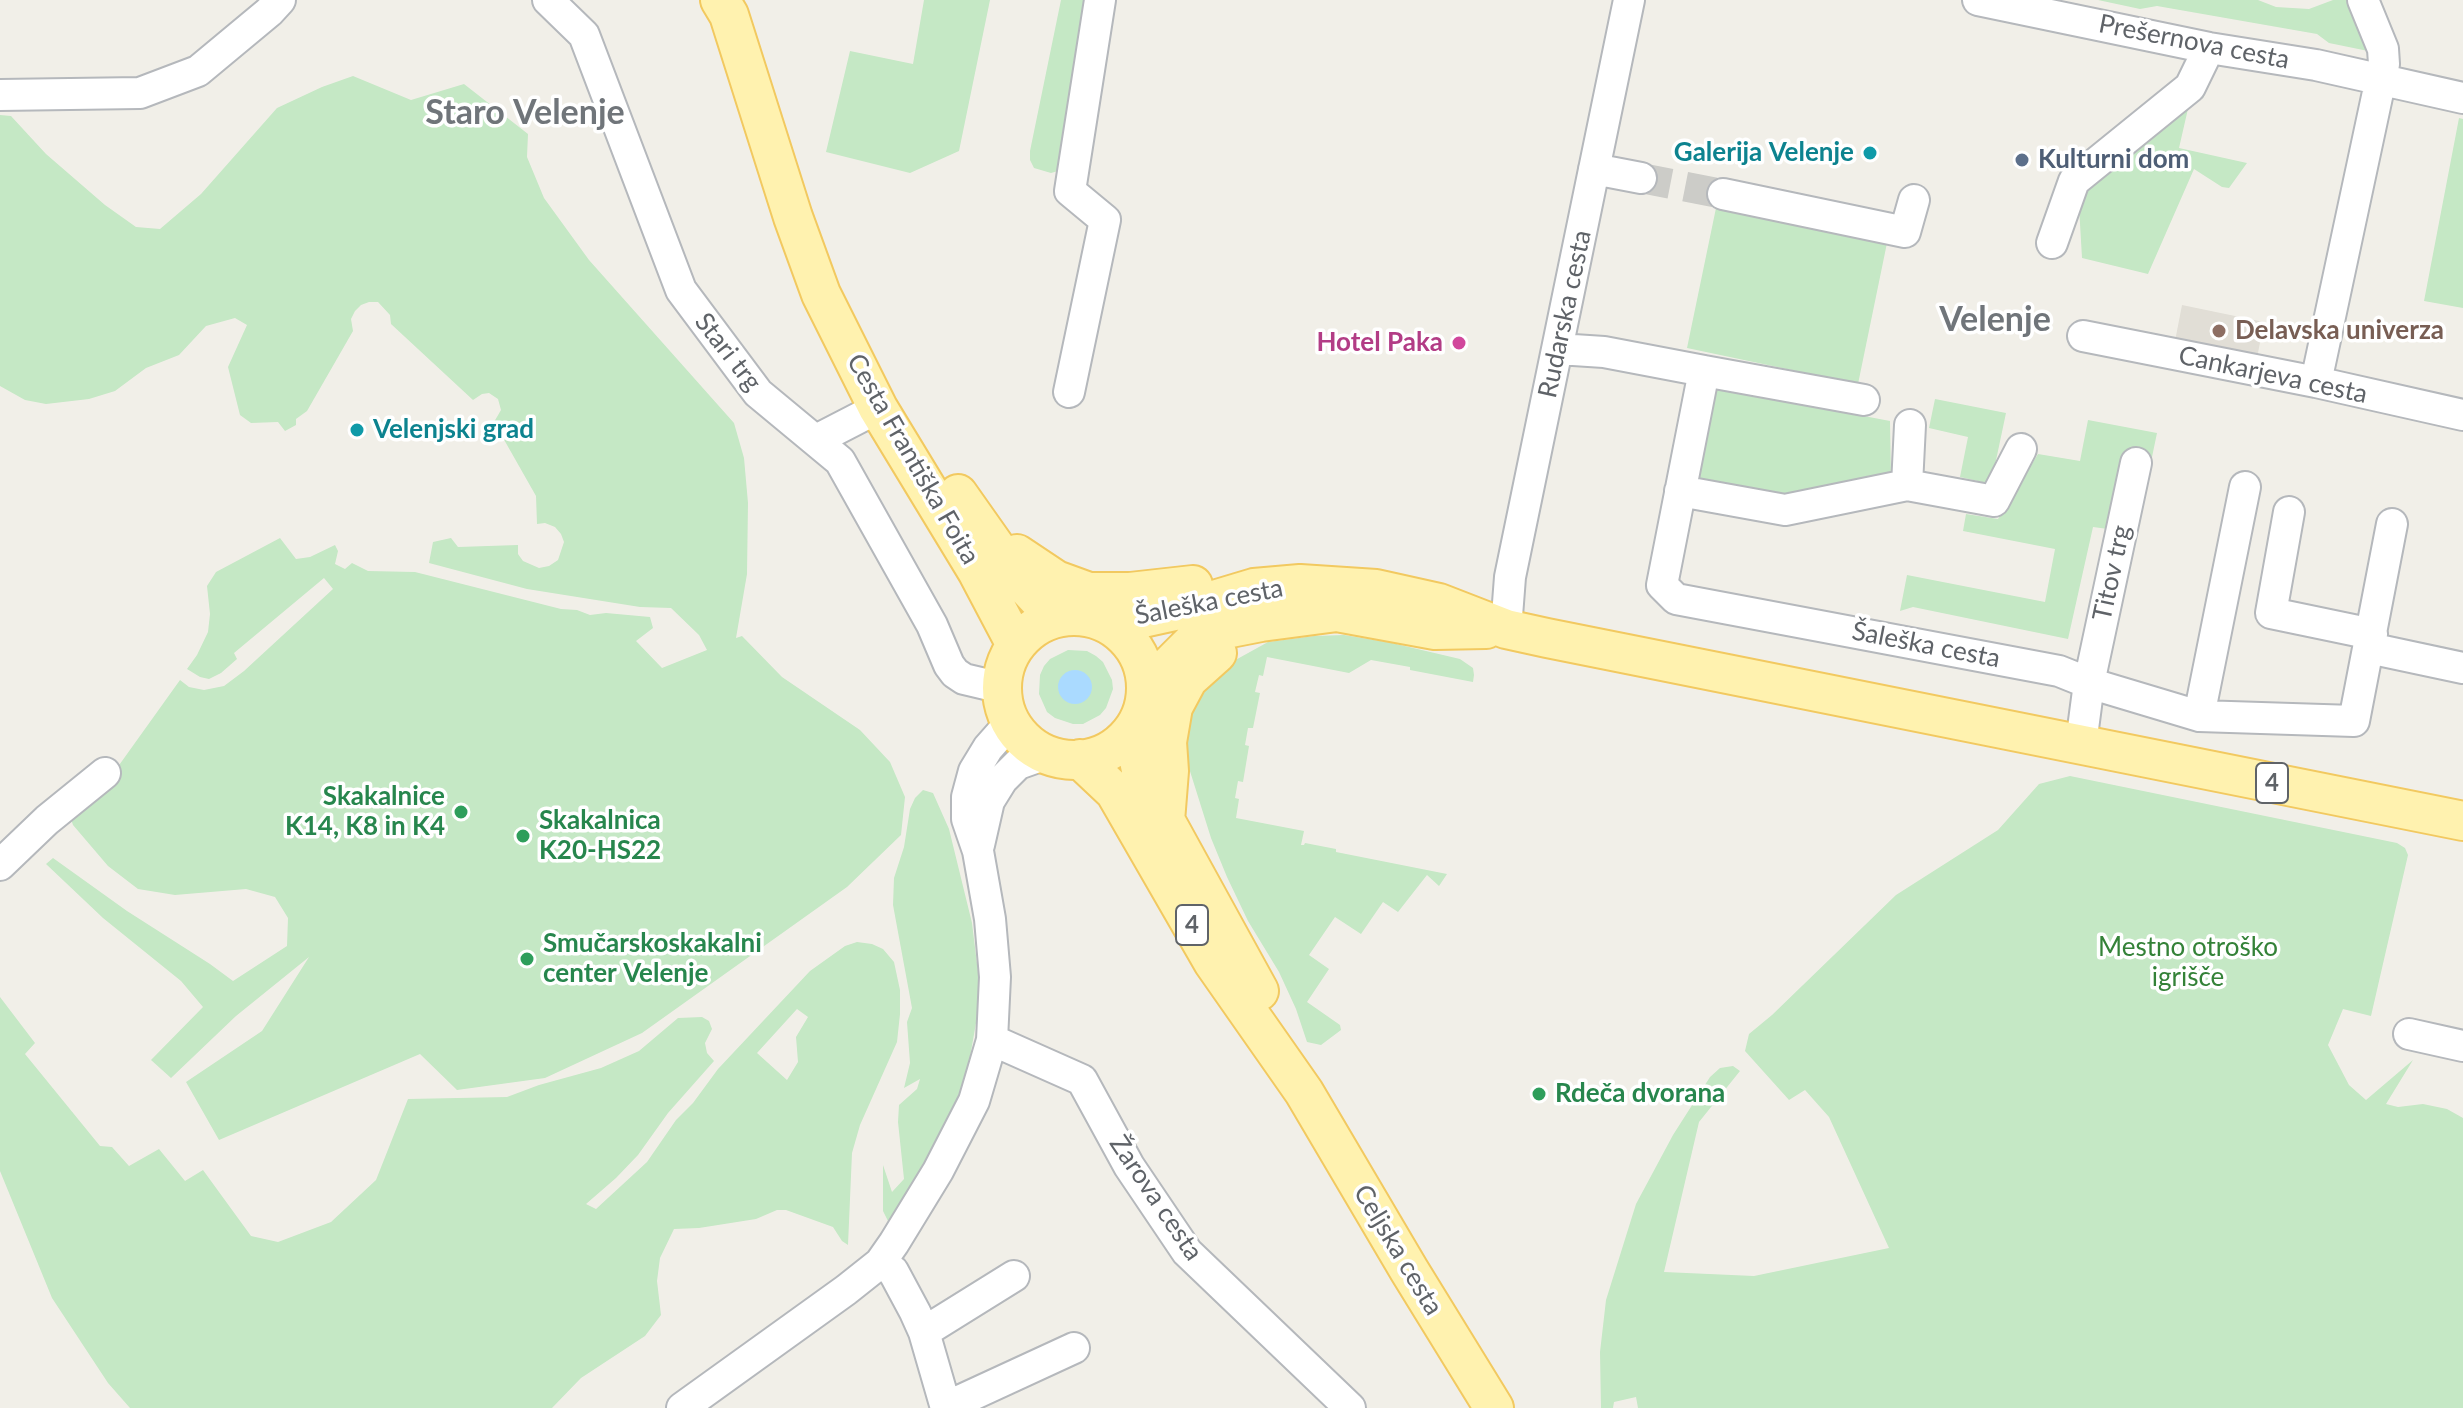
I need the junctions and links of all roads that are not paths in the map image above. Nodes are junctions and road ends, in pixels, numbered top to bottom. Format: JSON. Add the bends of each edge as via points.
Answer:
{"nodes":[{"id":1,"x":279,"y":0,"type":"edge"},
{"id":2,"x":548,"y":0,"type":"edge"},
{"id":3,"x":720,"y":0,"type":"edge"},
{"id":4,"x":739,"y":0,"type":"edge"},
{"id":5,"x":1100,"y":0,"type":"edge"},
{"id":6,"x":1629,"y":0,"type":"edge"},
{"id":7,"x":1978,"y":0,"type":"edge"},
{"id":8,"x":2363,"y":0,"type":"edge"},
{"id":9,"x":2209,"y":48,"type":"junction"},
{"id":10,"x":2382,"y":80,"type":"junction"},
{"id":11,"x":0,"y":95,"type":"edge"},
{"id":12,"x":2463,"y":98,"type":"edge"},
{"id":13,"x":1594,"y":169,"type":"junction"},
{"id":14,"x":1641,"y":178,"type":"tunnel mouth"},
{"id":15,"x":1723,"y":194,"type":"tunnel mouth"},
{"id":16,"x":1914,"y":200,"type":"dead end"},
{"id":17,"x":2052,"y":243,"type":"dead end"},
{"id":18,"x":2083,"y":336,"type":"dead end"},
{"id":19,"x":1558,"y":349,"type":"junction"},
{"id":20,"x":1704,"y":371,"type":"junction"},
{"id":21,"x":2316,"y":382,"type":"junction"},
{"id":22,"x":1069,"y":392,"type":"dead end"},
{"id":23,"x":1864,"y":400,"type":"dead end"},
{"id":24,"x":878,"y":408,"type":"junction"},
{"id":25,"x":2463,"y":415,"type":"edge"},
{"id":26,"x":1910,"y":425,"type":"dead end"},
{"id":27,"x":816,"y":440,"type":"junction"},
{"id":28,"x":2021,"y":449,"type":"dead end"},
{"id":29,"x":2136,"y":463,"type":"dead end"},
{"id":30,"x":1907,"y":485,"type":"junction"},
{"id":31,"x":2245,"y":487,"type":"dead end"},
{"id":32,"x":1680,"y":491,"type":"junction"},
{"id":33,"x":2289,"y":512,"type":"dead end"},
{"id":34,"x":973,"y":515,"type":"junction"},
{"id":35,"x":2392,"y":524,"type":"dead end"},
{"id":36,"x":1257,"y":605,"type":"junction"},
{"id":37,"x":1056,"y":618,"type":"junction"},
{"id":38,"x":1098,"y":620,"type":"junction"},
{"id":39,"x":1506,"y":629,"type":"junction"},
{"id":40,"x":2371,"y":641,"type":"junction"},
{"id":41,"x":1016,"y":645,"type":"junction"},
{"id":42,"x":2463,"y":668,"type":"edge"},
{"id":43,"x":2089,"y":683,"type":"junction"},
{"id":44,"x":1144,"y":700,"type":"junction"},
{"id":45,"x":1006,"y":705,"type":"junction"},
{"id":46,"x":2199,"y":716,"type":"junction"},
{"id":47,"x":2081,"y":744,"type":"junction"},
{"id":48,"x":1063,"y":757,"type":"junction"},
{"id":49,"x":105,"y":773,"type":"dead end"},
{"id":50,"x":1165,"y":821,"type":"junction"},
{"id":51,"x":2463,"y":821,"type":"edge"},
{"id":52,"x":978,"y":851,"type":"junction"},
{"id":53,"x":0,"y":865,"type":"edge"},
{"id":54,"x":2409,"y":1034,"type":"dead end"},
{"id":55,"x":992,"y":1040,"type":"junction"},
{"id":56,"x":2463,"y":1046,"type":"edge"},
{"id":57,"x":1304,"y":1092,"type":"junction"},
{"id":58,"x":880,"y":1263,"type":"junction"},
{"id":59,"x":1014,"y":1276,"type":"dead end"},
{"id":60,"x":924,"y":1332,"type":"junction"},
{"id":61,"x":1074,"y":1348,"type":"dead end"},
{"id":62,"x":936,"y":1374,"type":"junction"},
{"id":63,"x":682,"y":1408,"type":"edge"},
{"id":64,"x":926,"y":1408,"type":"edge"},
{"id":65,"x":946,"y":1408,"type":"edge"},
{"id":66,"x":1350,"y":1408,"type":"edge"},
{"id":67,"x":1494,"y":1408,"type":"edge"}],
"edges":[{"from":1,"to":11,"type":"street","via":[[198,71],[140,93]]},
{"from":2,"to":27,"type":"street","name":"Stari trg","via":[[584,35],[681,290],[758,393]]},
{"from":3,"to":24,"type":"main road","name":"Cesta Františka Foita","via":[[821,294]]},
{"from":4,"to":34,"type":"main road","name":"Cesta Františka Foita","via":[[823,244],[924,443]]},
{"from":5,"to":22,"type":"street","via":[[1070,191],[1105,220]]},
{"from":6,"to":13,"type":"street","name":"Rudarska cesta"},
{"from":7,"to":9,"type":"street","name":"Prešernova cesta"},
{"from":8,"to":10,"type":"street","via":[[2383,49]]},
{"from":9,"to":10,"type":"street","name":"Prešernova cesta"},
{"from":9,"to":17,"type":"street","via":[[2190,87],[2074,181]]},
{"from":10,"to":12,"type":"street","name":"Prešernova cesta"},
{"from":10,"to":21,"type":"street"},
{"from":13,"to":14,"type":"street"},
{"from":13,"to":19,"type":"street","name":"Rudarska cesta"},
{"from":15,"to":16,"type":"street","via":[[1905,232]]},
{"from":18,"to":21,"type":"street","name":"Cankarjeva cesta"},
{"from":19,"to":20,"type":"street"},
{"from":19,"to":39,"type":"street","name":"Rudarska cesta","via":[[1510,577]]},
{"from":20,"to":23,"type":"street"},
{"from":20,"to":32,"type":"street","name":"Šaleška cesta"},
{"from":21,"to":25,"type":"street","name":"Cankarjeva cesta"},
{"from":24,"to":27,"type":"street"},
{"from":24,"to":41,"type":"main road","name":"Cesta Františka Foita"},
{"from":26,"to":30,"type":"street"},
{"from":27,"to":45,"type":"street","name":"Stari trg","via":[[840,461],[949,665]]},
{"from":28,"to":30,"type":"street","via":[[1994,501]]},
{"from":29,"to":43,"type":"street","name":"Titov trg"},
{"from":30,"to":32,"type":"street","via":[[1785,510]]},
{"from":31,"to":46,"type":"street"},
{"from":32,"to":43,"type":"street","name":"Šaleška cesta","via":[[1662,585],[1676,599],[2059,671]]},
{"from":33,"to":40,"type":"street","via":[[2271,613]]},
{"from":34,"to":36,"type":"main road","name":"Cesta Františka Foita","via":[[1025,561],[1089,592],[1203,583]]},
{"from":34,"to":37,"type":"main road","name":"Cesta Františka Foita","via":[[1013,572]]},
{"from":35,"to":40,"type":"street","name":"Šaleška cesta"},
{"from":36,"to":38,"type":"main road","name":"Šaleška cesta"},
{"from":36,"to":39,"type":"main road","name":"Šaleška cesta","via":[[1337,612],[1435,630]]},
{"from":36,"to":44,"type":"main road","name":"Šaleška cesta","via":[[1192,643]]},
{"from":36,"to":50,"type":"main road","via":[[1188,679],[1173,707]]},
{"from":37,"to":38,"type":"main road"},
{"from":37,"to":41,"type":"main road"},
{"from":38,"to":44,"type":"main road","via":[[1118,630],[1133,647],[1143,667]]},
{"from":39,"to":47,"type":"main road","name":"Šaleška cesta","number":"4"},
{"from":40,"to":42,"type":"street"},
{"from":40,"to":46,"type":"street","name":"Šaleška cesta","via":[[2354,721]]},
{"from":41,"to":45,"type":"main road","via":[[1003,673]]},
{"from":43,"to":46,"type":"street","name":"Šaleška cesta"},
{"from":43,"to":47,"type":"street","name":"Titov trg"},
{"from":44,"to":48,"type":"main road","via":[[1135,727],[1118,745],[1096,756]]},
{"from":44,"to":50,"type":"main road","name":"Celjska cesta","via":[[1136,746],[1143,780]]},
{"from":45,"to":48,"type":"main road","number":"4","via":[[1026,741]]},
{"from":45,"to":52,"type":"street","via":[[967,797],[967,819]]},
{"from":47,"to":51,"type":"main road","name":"Šaleška cesta","number":"4"},
{"from":48,"to":52,"type":"street","via":[[1018,764],[1002,780],[989,801]]},
{"from":48,"to":57,"type":"main road","name":"Celjska cesta","number":"4","via":[[1115,792],[1213,962]]},
{"from":49,"to":53,"type":"street"},
{"from":50,"to":57,"type":"main road","name":"Celjska cesta","via":[[1284,1035]]},
{"from":52,"to":55,"type":"street","via":[[995,977]]},
{"from":54,"to":56,"type":"street"},
{"from":55,"to":58,"type":"street","via":[[974,1101]]},
{"from":55,"to":66,"type":"street","name":"Žarova cesta","via":[[1082,1080],[1129,1166],[1187,1252]]},
{"from":57,"to":67,"type":"main road","name":"Celjska cesta","number":"4"},
{"from":58,"to":60,"type":"street","via":[[893,1271]]},
{"from":58,"to":63,"type":"street"},
{"from":59,"to":60,"type":"street"},
{"from":60,"to":62,"type":"street"},
{"from":61,"to":65,"type":"street"},
{"from":62,"to":64,"type":"street"},
{"from":62,"to":65,"type":"street"}]}
